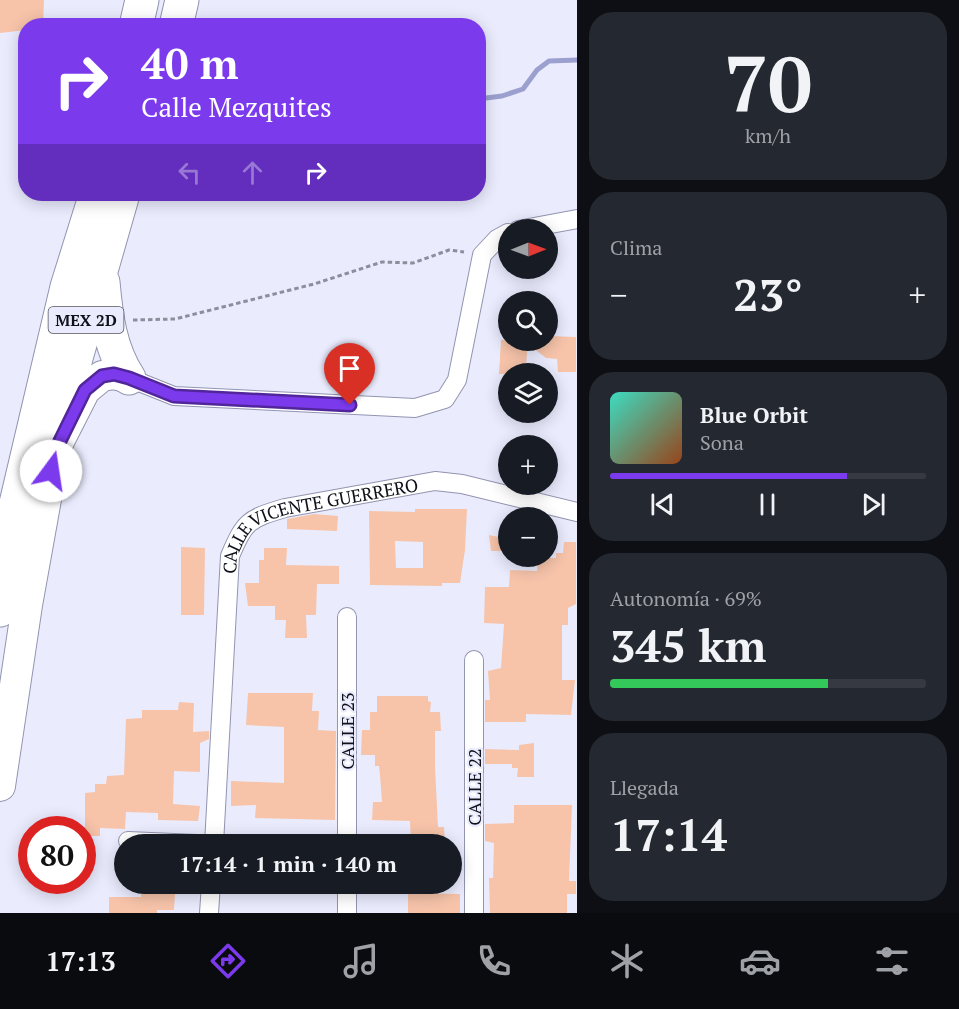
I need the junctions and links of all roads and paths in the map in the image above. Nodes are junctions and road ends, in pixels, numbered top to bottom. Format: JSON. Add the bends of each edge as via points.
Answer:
{"nodes":[{"id":1,"x":123,"y":0,"type":"edge"},
{"id":2,"x":142,"y":0,"type":"edge"},
{"id":3,"x":165,"y":0,"type":"edge"},
{"id":4,"x":182,"y":0,"type":"edge"},
{"id":5,"x":122,"y":18,"type":"edge"},
{"id":6,"x":138,"y":18,"type":"edge"},
{"id":7,"x":162,"y":18,"type":"edge"},
{"id":8,"x":178,"y":18,"type":"edge"},
{"id":9,"x":94,"y":201,"type":"edge"},
{"id":10,"x":121,"y":201,"type":"edge"},
{"id":11,"x":576,"y":219,"type":"edge"},
{"id":12,"x":558,"y":222,"type":"edge"},
{"id":13,"x":498,"y":238,"type":"edge"},
{"id":14,"x":482,"y":255,"type":"junction"},
{"id":15,"x":101,"y":265,"type":"junction"},
{"id":16,"x":107,"y":321,"type":"junction"},
{"id":17,"x":129,"y":378,"type":"junction"},
{"id":18,"x":56,"y":449,"type":"junction"},
{"id":19,"x":576,"y":512,"type":"edge"},
{"id":20,"x":0,"y":609,"type":"edge"},
{"id":21,"x":347,"y":617,"type":"dead end"},
{"id":22,"x":474,"y":660,"type":"dead end"},
{"id":23,"x":0,"y":786,"type":"edge"},
{"id":24,"x":215,"y":834,"type":"edge"},
{"id":25,"x":347,"y":834,"type":"edge"},
{"id":26,"x":210,"y":894,"type":"edge"},
{"id":27,"x":347,"y":894,"type":"edge"},
{"id":28,"x":209,"y":913,"type":"edge"},
{"id":29,"x":347,"y":913,"type":"edge"},
{"id":30,"x":474,"y":913,"type":"edge"}],
"edges":[{"from":1,"to":5,"type":"highway"},
{"from":2,"to":6,"type":"highway"},
{"from":3,"to":7,"type":"highway"},
{"from":4,"to":8,"type":"highway"},
{"from":9,"to":20,"type":"highway","number":"MEX 2D","via":[[67,287],[14,512]]},
{"from":10,"to":15,"type":"highway","number":"MEX 2D"},
{"from":11,"to":12,"type":"street"},
{"from":13,"to":14,"type":"street"},
{"from":14,"to":16,"type":"path","via":[[449,250],[413,263],[382,262],[314,284],[174,319]]},
{"from":14,"to":17,"type":"street","via":[[457,380],[445,399],[430,406],[174,396]]},
{"from":15,"to":16,"type":"highway"},
{"from":15,"to":18,"type":"highway","number":"MEX 2D"},
{"from":16,"to":17,"type":"highway","via":[[118,361]]},
{"from":17,"to":18,"type":"highway","via":[[102,376],[85,390]]},
{"from":18,"to":23,"type":"highway","number":"MEX 2D","via":[[27,605]]},
{"from":19,"to":24,"type":"street","name":"CALLE VICENTE GUERRERO","via":[[435,481],[285,508],[261,515],[243,526],[230,556]]},
{"from":21,"to":25,"type":"street","name":"CALLE 23"},
{"from":22,"to":30,"type":"street","name":"CALLE 22"},
{"from":26,"to":28,"type":"street"},
{"from":27,"to":29,"type":"street"}]}
